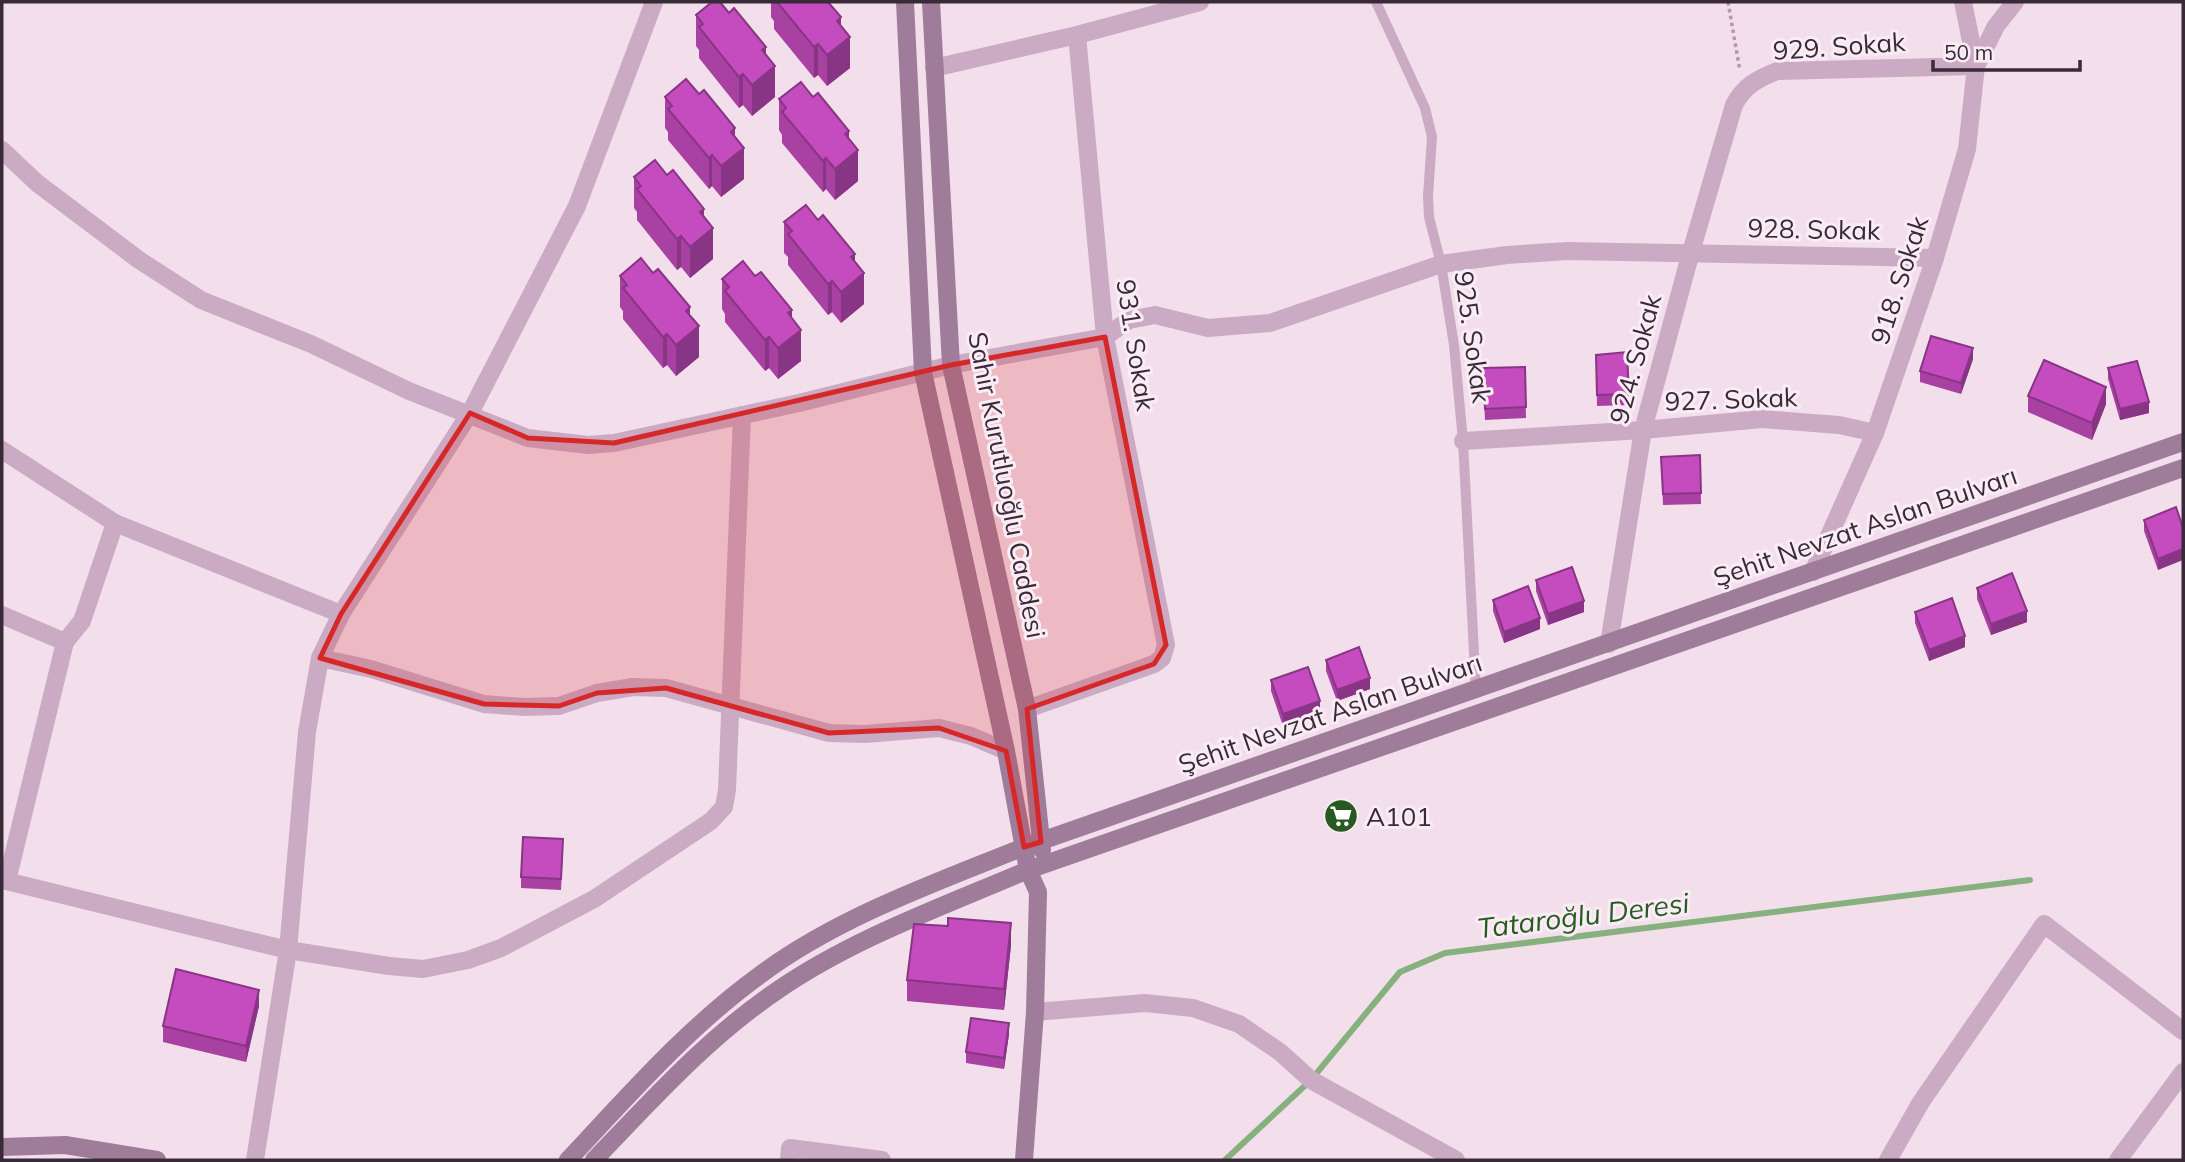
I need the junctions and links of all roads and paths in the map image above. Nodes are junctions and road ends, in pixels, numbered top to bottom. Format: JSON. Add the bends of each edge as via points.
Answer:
{"nodes":[{"id":1,"x":654,"y":2,"type":"edge"},
{"id":2,"x":905,"y":2,"type":"edge"},
{"id":3,"x":931,"y":2,"type":"edge"},
{"id":4,"x":1200,"y":2,"type":"edge"},
{"id":5,"x":1376,"y":2,"type":"edge"},
{"id":6,"x":1728,"y":2,"type":"edge"},
{"id":7,"x":1963,"y":2,"type":"edge"},
{"id":8,"x":2015,"y":2,"type":"edge"},
{"id":9,"x":1077,"y":35,"type":"junction"},
{"id":10,"x":1976,"y":66,"type":"junction"},
{"id":11,"x":934,"y":68,"type":"junction"},
{"id":12,"x":1745,"y":89,"type":"junction"},
{"id":13,"x":2,"y":150,"type":"edge"},
{"id":14,"x":1691,"y":252,"type":"junction"},
{"id":15,"x":1935,"y":258,"type":"junction"},
{"id":16,"x":1441,"y":264,"type":"junction"},
{"id":17,"x":1104,"y":337,"type":"junction"},
{"id":18,"x":951,"y":365,"type":"junction"},
{"id":19,"x":923,"y":372,"type":"junction"},
{"id":20,"x":470,"y":413,"type":"junction"},
{"id":21,"x":742,"y":415,"type":"junction"},
{"id":22,"x":1643,"y":430,"type":"junction"},
{"id":23,"x":1875,"y":433,"type":"junction"},
{"id":24,"x":1463,"y":441,"type":"junction"},
{"id":25,"x":2183,"y":442,"type":"edge"},
{"id":26,"x":2,"y":450,"type":"edge"},
{"id":27,"x":2183,"y":468,"type":"edge"},
{"id":28,"x":115,"y":523,"type":"junction"},
{"id":29,"x":1813,"y":572,"type":"junction"},
{"id":30,"x":341,"y":614,"type":"junction"},
{"id":31,"x":2,"y":615,"type":"edge"},
{"id":32,"x":65,"y":642,"type":"junction"},
{"id":33,"x":1609,"y":644,"type":"junction"},
{"id":34,"x":320,"y":658,"type":"junction"},
{"id":35,"x":1476,"y":691,"type":"junction"},
{"id":36,"x":729,"y":704,"type":"junction"},
{"id":37,"x":1027,"y":709,"type":"junction"},
{"id":38,"x":1006,"y":751,"type":"junction"},
{"id":39,"x":1032,"y":844,"type":"junction"},
{"id":40,"x":1035,"y":867,"type":"junction"},
{"id":41,"x":4,"y":880,"type":"edge"},
{"id":42,"x":288,"y":950,"type":"junction"},
{"id":43,"x":1035,"y":1012,"type":"junction"},
{"id":44,"x":2183,"y":1031,"type":"edge"},
{"id":45,"x":2183,"y":1072,"type":"edge"},
{"id":46,"x":2,"y":1147,"type":"edge"},
{"id":47,"x":63,"y":1152,"type":"edge"},
{"id":48,"x":157,"y":1160,"type":"edge"},
{"id":49,"x":255,"y":1160,"type":"edge"},
{"id":50,"x":568,"y":1160,"type":"edge"},
{"id":51,"x":594,"y":1160,"type":"edge"},
{"id":52,"x":789,"y":1160,"type":"edge"},
{"id":53,"x":882,"y":1160,"type":"edge"},
{"id":54,"x":1024,"y":1160,"type":"edge"},
{"id":55,"x":1455,"y":1160,"type":"edge"},
{"id":56,"x":1888,"y":1160,"type":"edge"},
{"id":57,"x":2118,"y":1160,"type":"edge"}],
"edges":[{"from":1,"to":20,"type":"street","via":[[577,206]]},
{"from":2,"to":19,"type":"main road","name":"Sahir Kurutluoğlu Caddesi"},
{"from":3,"to":11,"type":"main road","name":"Sahir Kurutluoğlu Caddesi"},
{"from":4,"to":9,"type":"street"},
{"from":5,"to":16,"type":"lane","name":"925. Sokak","via":[[1425,108],[1432,137],[1429,217]]},
{"from":6,"to":12,"type":"path"},
{"from":7,"to":10,"type":"street"},
{"from":8,"to":10,"type":"street","name":"918. Sokak","via":[[1996,26]]},
{"from":9,"to":11,"type":"street"},
{"from":9,"to":17,"type":"street","name":"931. Sokak"},
{"from":10,"to":12,"type":"street","name":"929. Sokak","via":[[1777,71]]},
{"from":10,"to":15,"type":"street","name":"918. Sokak","via":[[1966,149]]},
{"from":11,"to":18,"type":"main road","name":"Sahir Kurutluoğlu Caddesi"},
{"from":12,"to":14,"type":"street","name":"924. Sokak","via":[[1734,105]]},
{"from":13,"to":20,"type":"street","via":[[128,253],[201,300]]},
{"from":14,"to":15,"type":"street","name":"928. Sokak"},
{"from":14,"to":16,"type":"street","name":"928. Sokak","via":[[1567,251]]},
{"from":14,"to":22,"type":"street","name":"924. Sokak"},
{"from":15,"to":23,"type":"street","name":"918. Sokak"},
{"from":16,"to":17,"type":"street","name":"928. Sokak","via":[[1270,323],[1208,328],[1155,315],[1129,320]]},
{"from":16,"to":24,"type":"lane","name":"925. Sokak"},
{"from":17,"to":18,"type":"street"},
{"from":17,"to":37,"type":"street","name":"931. Sokak","via":[[1166,639],[1162,658],[1154,664]]},
{"from":18,"to":19,"type":"street"},
{"from":18,"to":37,"type":"main road","name":"Sahir Kurutluoğlu Caddesi"},
{"from":19,"to":21,"type":"street"},
{"from":19,"to":38,"type":"main road","name":"Sahir Kurutluoğlu Caddesi"},
{"from":20,"to":21,"type":"street","via":[[528,438],[588,445]]},
{"from":20,"to":30,"type":"street"},
{"from":21,"to":36,"type":"street"},
{"from":22,"to":23,"type":"street","name":"927. Sokak","via":[[1762,419],[1839,425]]},
{"from":22,"to":24,"type":"street","name":"927. Sokak"},
{"from":22,"to":33,"type":"street","name":"924. Sokak"},
{"from":23,"to":29,"type":"street","name":"918. Sokak"},
{"from":24,"to":35,"type":"lane","name":"925. Sokak"},
{"from":25,"to":29,"type":"main road","name":"Şehit Nevzat Aslan Bulvarı"},
{"from":26,"to":28,"type":"street"},
{"from":27,"to":40,"type":"main road","name":"Şehit Nevzat Aslan Bulvarı"},
{"from":28,"to":30,"type":"street"},
{"from":28,"to":32,"type":"street","via":[[82,621]]},
{"from":29,"to":33,"type":"main road","name":"Şehit Nevzat Aslan Bulvarı"},
{"from":30,"to":34,"type":"street"},
{"from":31,"to":32,"type":"street"},
{"from":32,"to":41,"type":"street"},
{"from":33,"to":35,"type":"main road","name":"Şehit Nevzat Aslan Bulvarı"},
{"from":34,"to":36,"type":"street","via":[[484,704],[559,706],[633,687],[666,688]]},
{"from":34,"to":42,"type":"street","via":[[307,732]]},
{"from":35,"to":39,"type":"main road","name":"Şehit Nevzat Aslan Bulvarı"},
{"from":36,"to":38,"type":"street","via":[[830,733],[939,728]]},
{"from":36,"to":42,"type":"street","via":[[724,807],[594,899],[501,948],[423,968]]},
{"from":37,"to":39,"type":"main road","name":"Sahir Kurutluoğlu Caddesi"},
{"from":38,"to":39,"type":"main road","name":"Sahir Kurutluoğlu Caddesi"},
{"from":39,"to":40,"type":"main road"},
{"from":39,"to":50,"type":"main road","name":"Şehit Nevzat Aslan Bulvarı","via":[[872,911],[800,948],[760,975],[708,1016]]},
{"from":40,"to":43,"type":"main road"},
{"from":40,"to":51,"type":"main road","name":"Şehit Nevzat Aslan Bulvarı","via":[[890,930],[778,989],[692,1060]]},
{"from":41,"to":42,"type":"street"},
{"from":42,"to":49,"type":"street"},
{"from":43,"to":54,"type":"main road"},
{"from":43,"to":55,"type":"street","via":[[1144,1003],[1193,1008],[1239,1024],[1311,1080]]},
{"from":44,"to":56,"type":"street","via":[[2044,924],[1921,1102]]},
{"from":45,"to":57,"type":"street"},
{"from":46,"to":47,"type":"main road"},
{"from":47,"to":48,"type":"main road"},
{"from":52,"to":53,"type":"street","via":[[790,1148]]}]}
